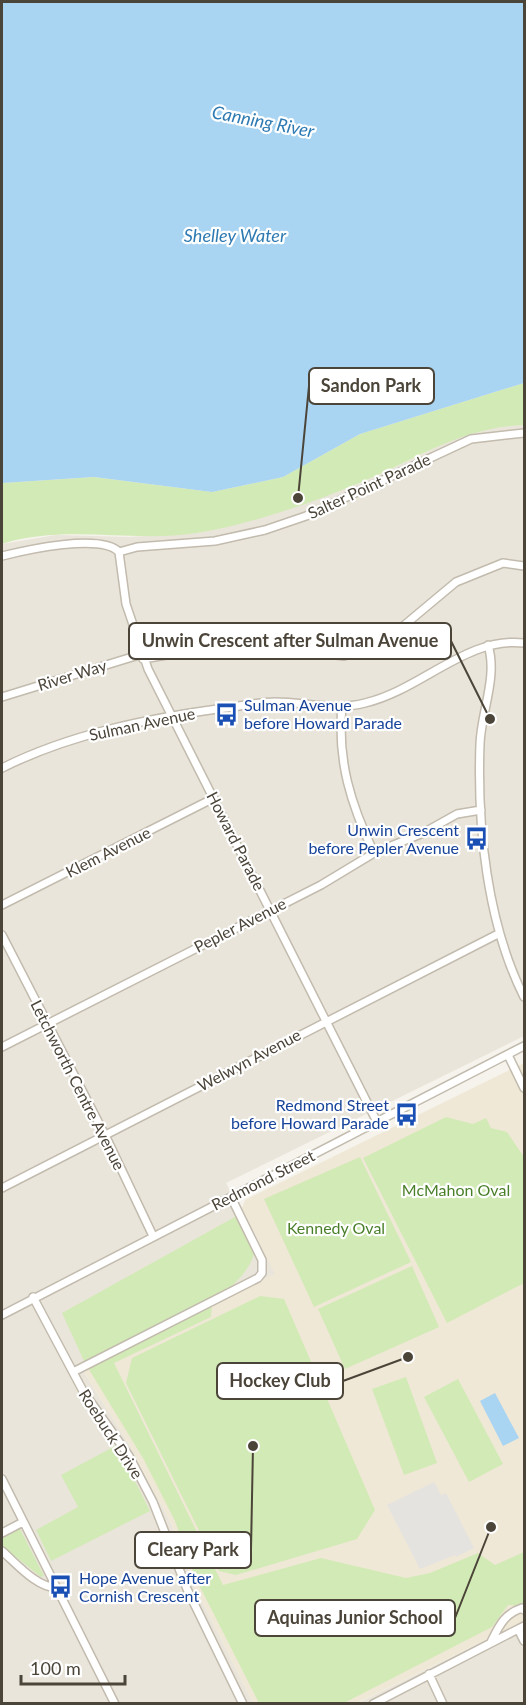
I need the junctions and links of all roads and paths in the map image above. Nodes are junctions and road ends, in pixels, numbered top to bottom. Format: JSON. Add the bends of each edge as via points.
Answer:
{"nodes":[{"id":1,"x":525,"y":433,"type":"edge"},
{"id":2,"x":119,"y":552,"type":"junction"},
{"id":3,"x":2,"y":556,"type":"edge"},
{"id":4,"x":525,"y":566,"type":"edge"},
{"id":5,"x":525,"y":643,"type":"edge"},
{"id":6,"x":489,"y":645,"type":"junction"},
{"id":7,"x":143,"y":657,"type":"junction"},
{"id":8,"x":2,"y":697,"type":"edge"},
{"id":9,"x":342,"y":706,"type":"junction"},
{"id":10,"x":172,"y":716,"type":"junction"},
{"id":11,"x":2,"y":768,"type":"edge"},
{"id":12,"x":214,"y":798,"type":"junction"},
{"id":13,"x":481,"y":810,"type":"junction"},
{"id":14,"x":374,"y":853,"type":"junction"},
{"id":15,"x":2,"y":905,"type":"edge"},
{"id":16,"x":270,"y":910,"type":"junction"},
{"id":17,"x":498,"y":934,"type":"junction"},
{"id":18,"x":2,"y":935,"type":"edge"},
{"id":19,"x":525,"y":997,"type":"edge"},
{"id":20,"x":327,"y":1019,"type":"junction"},
{"id":21,"x":46,"y":1025,"type":"junction"},
{"id":22,"x":525,"y":1046,"type":"edge"},
{"id":23,"x":2,"y":1047,"type":"edge"},
{"id":24,"x":508,"y":1055,"type":"junction"},
{"id":25,"x":525,"y":1088,"type":"edge"},
{"id":26,"x":378,"y":1122,"type":"junction"},
{"id":27,"x":105,"y":1135,"type":"junction"},
{"id":28,"x":2,"y":1188,"type":"edge"},
{"id":29,"x":231,"y":1197,"type":"junction"},
{"id":30,"x":153,"y":1236,"type":"junction"},
{"id":31,"x":33,"y":1297,"type":"junction"},
{"id":32,"x":2,"y":1315,"type":"edge"},
{"id":33,"x":73,"y":1372,"type":"junction"},
{"id":34,"x":2,"y":1479,"type":"edge"},
{"id":35,"x":23,"y":1522,"type":"junction"},
{"id":36,"x":2,"y":1533,"type":"edge"},
{"id":37,"x":2,"y":1551,"type":"edge"},
{"id":38,"x":57,"y":1588,"type":"junction"},
{"id":39,"x":525,"y":1610,"type":"edge"},
{"id":40,"x":522,"y":1628,"type":"edge"},
{"id":41,"x":525,"y":1641,"type":"edge"},
{"id":42,"x":491,"y":1642,"type":"junction"},
{"id":43,"x":429,"y":1674,"type":"junction"},
{"id":44,"x":115,"y":1704,"type":"edge"},
{"id":45,"x":243,"y":1704,"type":"edge"},
{"id":46,"x":373,"y":1704,"type":"edge"},
{"id":47,"x":443,"y":1704,"type":"edge"}],
"edges":[{"from":1,"to":2,"type":"street","name":"Salter Point Parade","via":[[471,439],[306,516],[265,530],[215,541]]},
{"from":2,"to":3,"type":"street","name":"Salter Point Parade","via":[[110,545],[74,544]]},
{"from":2,"to":7,"type":"street","name":"Howard Parade","via":[[126,604]]},
{"from":4,"to":7,"type":"street","name":"River Way","via":[[503,562],[456,582],[383,643],[344,656],[257,645]]},
{"from":5,"to":6,"type":"street","name":"Sulman Avenue"},
{"from":6,"to":9,"type":"street","name":"Sulman Avenue","via":[[402,689],[366,703]]},
{"from":6,"to":13,"type":"street","via":[[492,663],[480,744]]},
{"from":7,"to":8,"type":"street","name":"River Way"},
{"from":7,"to":10,"type":"street","name":"Howard Parade"},
{"from":9,"to":10,"type":"street","name":"Sulman Avenue","via":[[274,702]]},
{"from":9,"to":14,"type":"street","via":[[342,767],[356,816]]},
{"from":10,"to":11,"type":"street","name":"Sulman Avenue","via":[[90,735],[30,754]]},
{"from":10,"to":12,"type":"street","name":"Howard Parade"},
{"from":12,"to":15,"type":"street","name":"Klem Avenue"},
{"from":12,"to":16,"type":"street","name":"Howard Parade"},
{"from":13,"to":14,"type":"street","name":"Pepler Avenue","via":[[457,814]]},
{"from":13,"to":17,"type":"street"},
{"from":14,"to":16,"type":"street","name":"Pepler Avenue"},
{"from":16,"to":20,"type":"street","name":"Howard Parade"},
{"from":16,"to":21,"type":"street","name":"Pepler Avenue"},
{"from":17,"to":19,"type":"street"},
{"from":17,"to":20,"type":"street","name":"Welwyn Avenue"},
{"from":18,"to":21,"type":"street","name":"Letchworth Centre Avenue"},
{"from":20,"to":26,"type":"street","name":"Howard Parade"},
{"from":20,"to":27,"type":"street","name":"Welwyn Avenue"},
{"from":21,"to":23,"type":"street","name":"Pepler Avenue"},
{"from":21,"to":27,"type":"street","name":"Letchworth Centre Avenue"},
{"from":22,"to":24,"type":"street","name":"Redmond Street"},
{"from":24,"to":25,"type":"street"},
{"from":24,"to":26,"type":"street","name":"Redmond Street"},
{"from":26,"to":29,"type":"street","name":"Redmond Street"},
{"from":27,"to":28,"type":"street","name":"Welwyn Avenue"},
{"from":27,"to":30,"type":"street","name":"Letchworth Centre Avenue"},
{"from":29,"to":30,"type":"street","name":"Redmond Street"},
{"from":29,"to":33,"type":"street","via":[[262,1260],[258,1278]]},
{"from":30,"to":31,"type":"street","name":"Redmond Street"},
{"from":31,"to":32,"type":"street","name":"Redmond Street"},
{"from":31,"to":33,"type":"street","name":"Roebuck Drive"},
{"from":33,"to":45,"type":"street","name":"Roebuck Drive","via":[[129,1456],[153,1502],[190,1596]]},
{"from":34,"to":35,"type":"street"},
{"from":35,"to":36,"type":"street"},
{"from":35,"to":38,"type":"street"},
{"from":37,"to":38,"type":"street","via":[[39,1582]]},
{"from":38,"to":44,"type":"street"},
{"from":39,"to":42,"type":"street","via":[[513,1611],[502,1620]]},
{"from":40,"to":41,"type":"street"},
{"from":40,"to":42,"type":"street"},
{"from":42,"to":43,"type":"street"},
{"from":43,"to":46,"type":"street"},
{"from":43,"to":47,"type":"street"}]}
